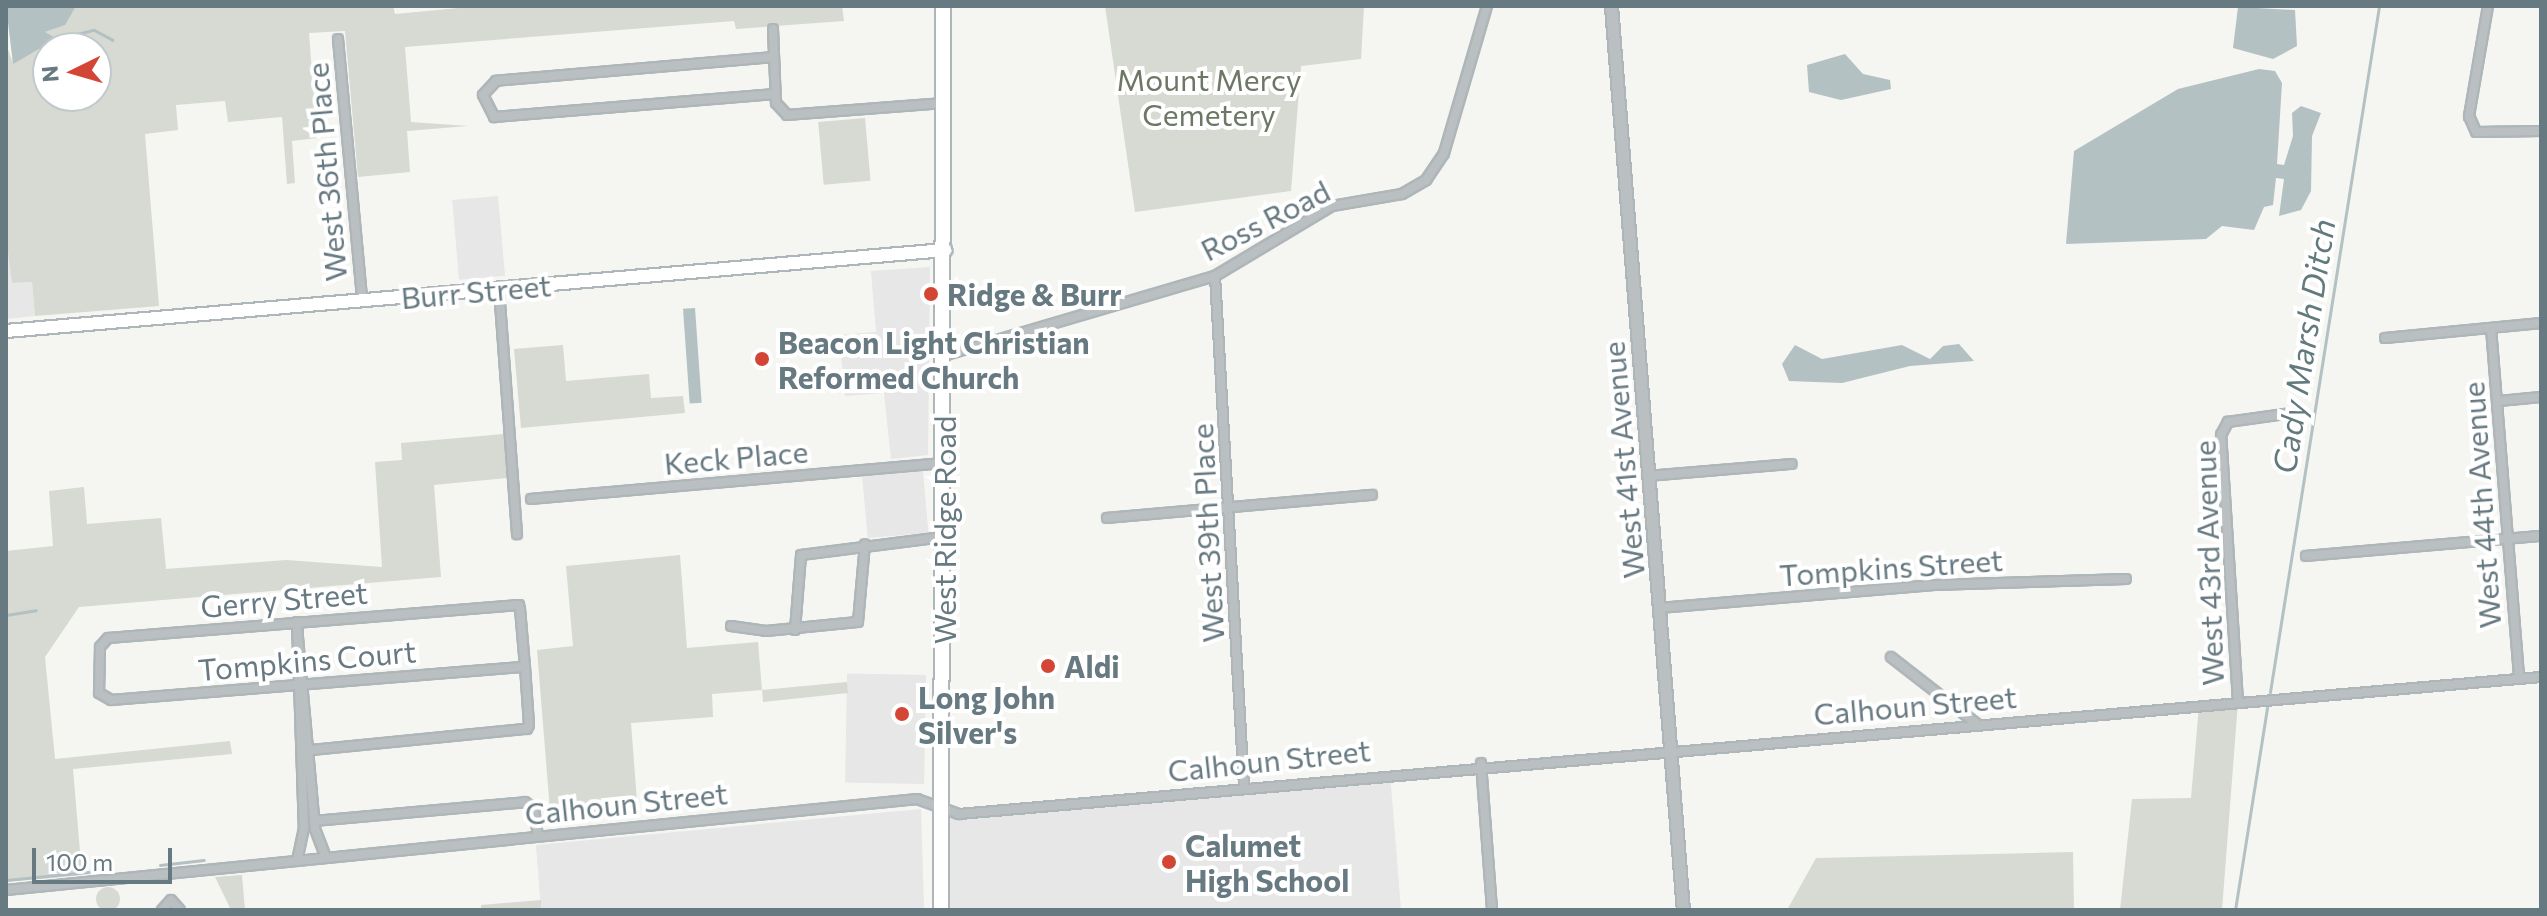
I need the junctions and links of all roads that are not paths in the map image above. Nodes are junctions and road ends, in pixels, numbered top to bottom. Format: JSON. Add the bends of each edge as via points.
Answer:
{"nodes":[{"id":1,"x":943,"y":6,"type":"edge"},
{"id":2,"x":1487,"y":6,"type":"edge"},
{"id":3,"x":1611,"y":6,"type":"edge"},
{"id":4,"x":2488,"y":6,"type":"edge"},
{"id":5,"x":773,"y":29,"type":"dead end"},
{"id":6,"x":338,"y":39,"type":"dead end"},
{"id":7,"x":774,"y":57,"type":"junction"},
{"id":8,"x":775,"y":94,"type":"junction"},
{"id":9,"x":945,"y":103,"type":"junction"},
{"id":10,"x":2541,"y":131,"type":"edge"},
{"id":11,"x":946,"y":250,"type":"junction"},
{"id":12,"x":1215,"y":276,"type":"junction"},
{"id":13,"x":499,"y":289,"type":"junction"},
{"id":14,"x":362,"y":300,"type":"junction"},
{"id":15,"x":2541,"y":323,"type":"edge"},
{"id":16,"x":2491,"y":328,"type":"junction"},
{"id":17,"x":6,"y":331,"type":"edge"},
{"id":18,"x":2385,"y":338,"type":"dead end"},
{"id":19,"x":946,"y":355,"type":"junction"},
{"id":20,"x":2541,"y":397,"type":"edge"},
{"id":21,"x":2499,"y":401,"type":"junction"},
{"id":22,"x":2291,"y":413,"type":"dead end"},
{"id":23,"x":945,"y":463,"type":"junction"},
{"id":24,"x":1792,"y":464,"type":"dead end"},
{"id":25,"x":1648,"y":476,"type":"junction"},
{"id":26,"x":1372,"y":495,"type":"dead end"},
{"id":27,"x":531,"y":499,"type":"dead end"},
{"id":28,"x":1230,"y":508,"type":"junction"},
{"id":29,"x":1107,"y":518,"type":"dead end"},
{"id":30,"x":517,"y":534,"type":"dead end"},
{"id":31,"x":2541,"y":536,"type":"edge"},
{"id":32,"x":944,"y":537,"type":"junction"},
{"id":33,"x":2509,"y":539,"type":"junction"},
{"id":34,"x":865,"y":544,"type":"junction"},
{"id":35,"x":2306,"y":556,"type":"dead end"},
{"id":36,"x":2126,"y":579,"type":"dead end"},
{"id":37,"x":1659,"y":608,"type":"junction"},
{"id":38,"x":297,"y":624,"type":"junction"},
{"id":39,"x":731,"y":626,"type":"dead end"},
{"id":40,"x":795,"y":630,"type":"junction"},
{"id":41,"x":1891,"y":657,"type":"dead end"},
{"id":42,"x":525,"y":667,"type":"junction"},
{"id":43,"x":2541,"y":677,"type":"edge"},
{"id":44,"x":2519,"y":679,"type":"junction"},
{"id":45,"x":301,"y":684,"type":"junction"},
{"id":46,"x":99,"y":690,"type":"joint"},
{"id":47,"x":2238,"y":702,"type":"junction"},
{"id":48,"x":1977,"y":724,"type":"junction"},
{"id":49,"x":1670,"y":750,"type":"junction"},
{"id":50,"x":305,"y":751,"type":"junction"},
{"id":51,"x":1481,"y":763,"type":"junction"},
{"id":52,"x":1244,"y":787,"type":"junction"},
{"id":53,"x":943,"y":807,"type":"junction"},
{"id":54,"x":314,"y":821,"type":"junction"},
{"id":55,"x":538,"y":836,"type":"junction"},
{"id":56,"x":326,"y":857,"type":"junction"},
{"id":57,"x":297,"y":860,"type":"junction"},
{"id":58,"x":6,"y":890,"type":"edge"},
{"id":59,"x":162,"y":910,"type":"edge"},
{"id":60,"x":180,"y":910,"type":"edge"},
{"id":61,"x":941,"y":910,"type":"edge"},
{"id":62,"x":1492,"y":910,"type":"edge"},
{"id":63,"x":1683,"y":910,"type":"edge"}],
"edges":[{"from":1,"to":9,"type":"main road","name":"West Ridge Road"},
{"from":2,"to":12,"type":"street","name":"Ross Road","via":[[1444,153],[1426,180],[1402,194],[1332,206]]},
{"from":3,"to":25,"type":"street","name":"West 41st Avenue"},
{"from":4,"to":10,"type":"street","via":[[2469,116],[2476,132]]},
{"from":5,"to":7,"type":"street"},
{"from":6,"to":14,"type":"street","name":"West 36th Place"},
{"from":7,"to":8,"type":"street"},
{"from":7,"to":8,"type":"street","via":[[496,81],[483,95],[494,117]]},
{"from":8,"to":9,"type":"street","via":[[779,110],[791,116]]},
{"from":9,"to":11,"type":"main road","name":"West Ridge Road"},
{"from":11,"to":13,"type":"main road","name":"Burr Street"},
{"from":11,"to":19,"type":"main road","name":"West Ridge Road"},
{"from":12,"to":19,"type":"street","name":"Ross Road"},
{"from":12,"to":28,"type":"street","name":"West 39th Place"},
{"from":13,"to":14,"type":"main road","name":"Burr Street"},
{"from":13,"to":30,"type":"street"},
{"from":14,"to":17,"type":"main road","name":"Burr Street"},
{"from":15,"to":16,"type":"street"},
{"from":16,"to":18,"type":"street"},
{"from":16,"to":21,"type":"street","name":"West 44th Avenue"},
{"from":19,"to":23,"type":"main road","name":"West Ridge Road"},
{"from":20,"to":21,"type":"street"},
{"from":21,"to":33,"type":"street","name":"West 44th Avenue"},
{"from":22,"to":47,"type":"street","name":"West 43rd Avenue","via":[[2228,422],[2221,435]]},
{"from":23,"to":27,"type":"street","name":"Keck Place"},
{"from":23,"to":32,"type":"main road","name":"West Ridge Road"},
{"from":24,"to":25,"type":"street"},
{"from":25,"to":37,"type":"street","name":"West 41st Avenue"},
{"from":26,"to":28,"type":"street"},
{"from":28,"to":29,"type":"street"},
{"from":28,"to":52,"type":"street","name":"West 39th Place"},
{"from":31,"to":33,"type":"street"},
{"from":32,"to":34,"type":"street"},
{"from":32,"to":53,"type":"main road","name":"West Ridge Road"},
{"from":33,"to":35,"type":"street"},
{"from":33,"to":44,"type":"street","name":"West 44th Avenue"},
{"from":34,"to":40,"type":"street","via":[[860,620]]},
{"from":34,"to":40,"type":"street","via":[[797,557]]},
{"from":36,"to":37,"type":"street","name":"Tompkins Street","via":[[1934,585]]},
{"from":37,"to":49,"type":"street","name":"West 41st Avenue"},
{"from":38,"to":42,"type":"street","name":"Gerry Street","via":[[519,605]]},
{"from":38,"to":45,"type":"street"},
{"from":38,"to":46,"type":"street","name":"Gerry Street","via":[[108,638],[97,657]]},
{"from":39,"to":40,"type":"street"},
{"from":41,"to":48,"type":"street"},
{"from":42,"to":45,"type":"street","name":"Tompkins Court"},
{"from":42,"to":50,"type":"street","via":[[528,728]]},
{"from":43,"to":44,"type":"street","name":"Calhoun Street"},
{"from":44,"to":47,"type":"street","name":"Calhoun Street"},
{"from":45,"to":46,"type":"street","name":"Tompkins Court","via":[[113,700]]},
{"from":45,"to":50,"type":"street"},
{"from":47,"to":48,"type":"street","name":"Calhoun Street"},
{"from":48,"to":49,"type":"street","name":"Calhoun Street"},
{"from":49,"to":51,"type":"street","name":"Calhoun Street"},
{"from":49,"to":63,"type":"street","name":"West 41st Avenue"},
{"from":50,"to":54,"type":"street"},
{"from":50,"to":57,"type":"street","via":[[304,828]]},
{"from":51,"to":52,"type":"street","name":"Calhoun Street"},
{"from":51,"to":62,"type":"street"},
{"from":52,"to":53,"type":"street","name":"Calhoun Street","via":[[959,814]]},
{"from":53,"to":55,"type":"street","name":"Calhoun Street","via":[[917,799]]},
{"from":53,"to":61,"type":"main road","name":"West Ridge Road"},
{"from":54,"to":55,"type":"street","name":"Calhoun Street","via":[[531,804]]},
{"from":54,"to":56,"type":"street"},
{"from":55,"to":56,"type":"street","name":"Calhoun Street"},
{"from":56,"to":57,"type":"street","name":"Calhoun Street"},
{"from":57,"to":58,"type":"street","name":"Calhoun Street"},
{"from":59,"to":60,"type":"street","via":[[171,900]]}]}
